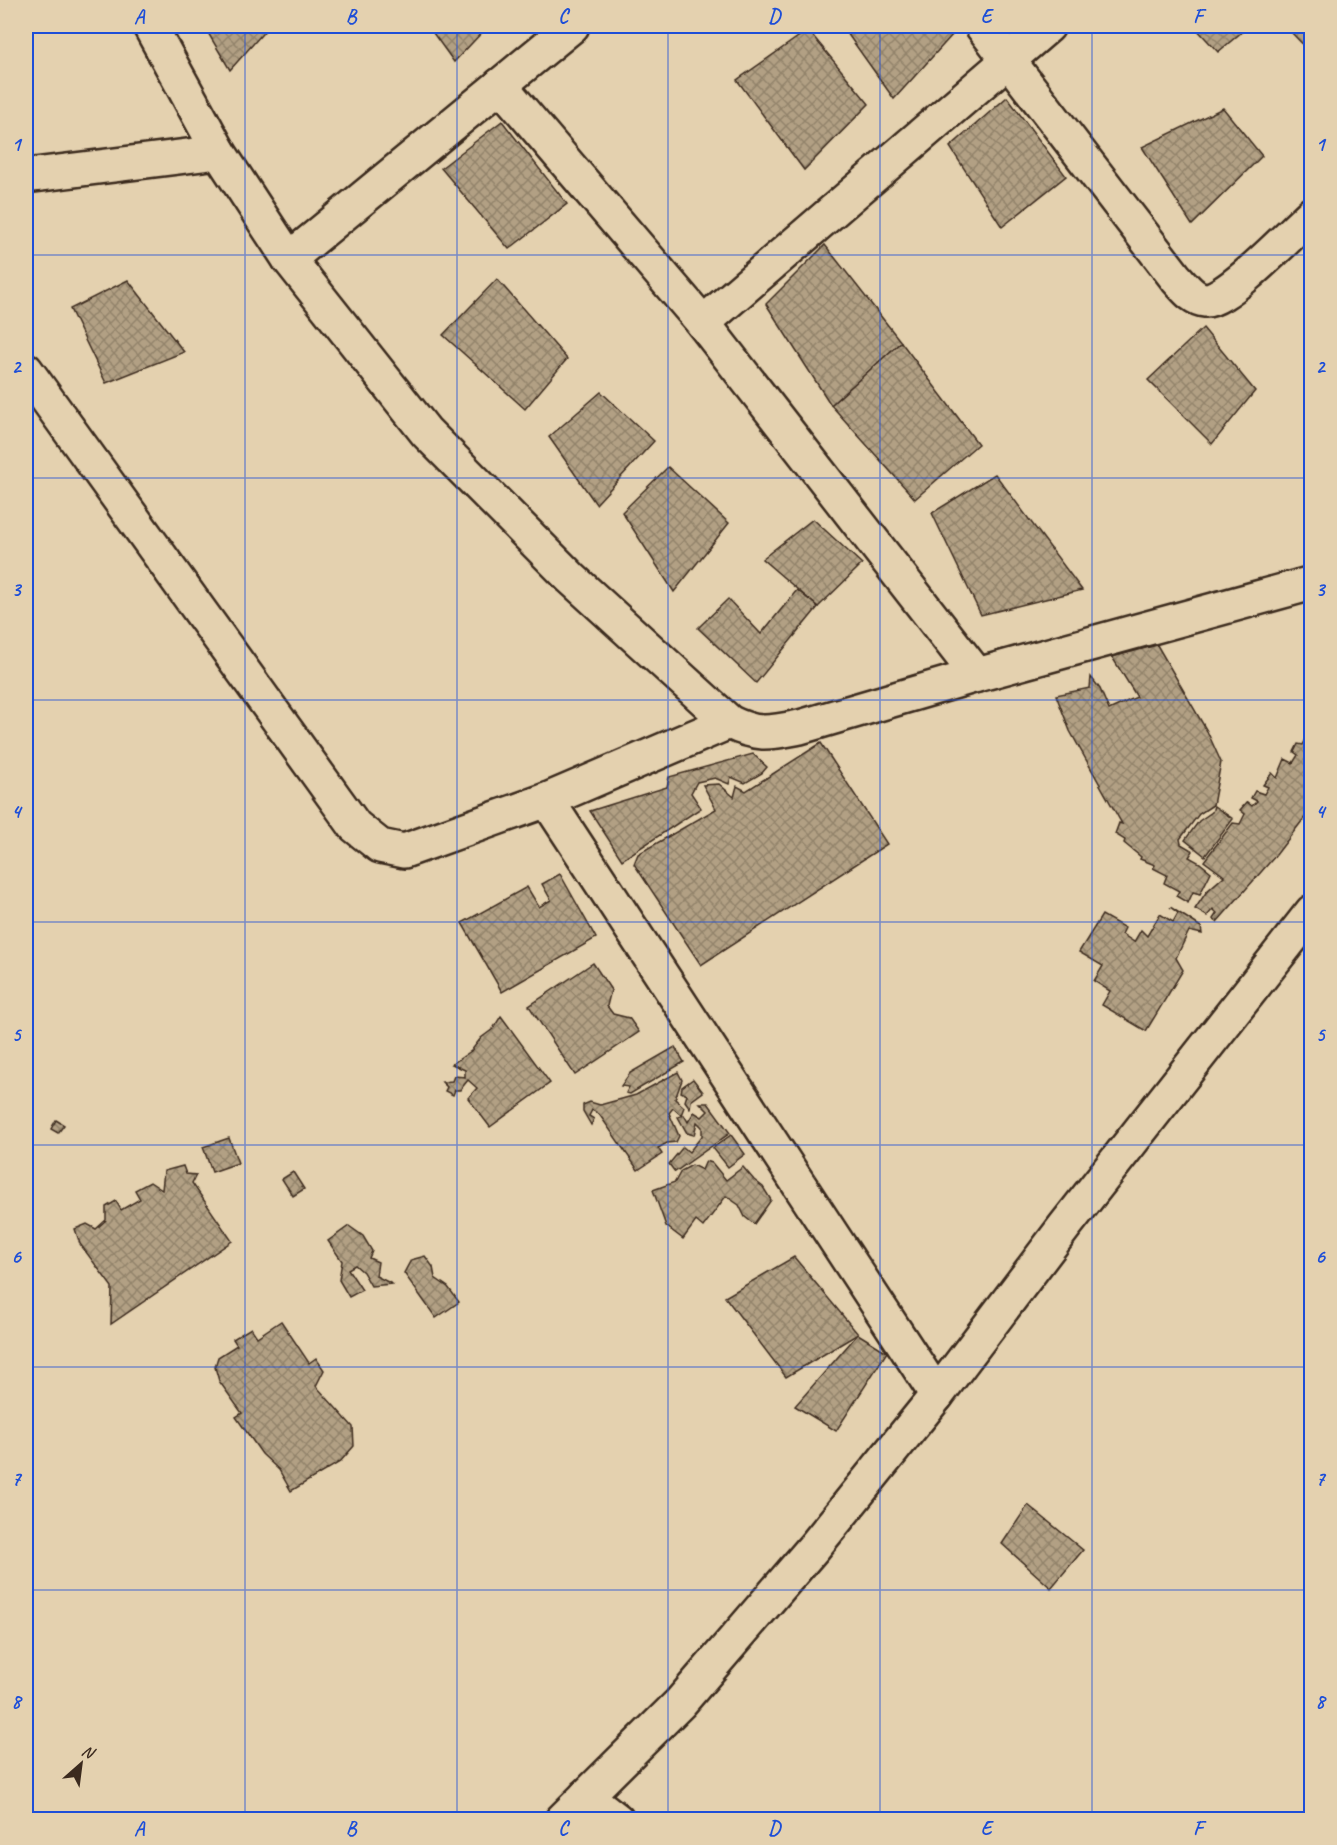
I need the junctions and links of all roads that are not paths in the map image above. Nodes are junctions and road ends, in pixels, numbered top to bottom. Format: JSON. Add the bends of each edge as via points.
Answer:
{"nodes":[{"id":1,"x":150,"y":26,"type":"edge"},
{"id":2,"x":572,"y":26,"type":"edge"},
{"id":3,"x":982,"y":26,"type":"edge"},
{"id":4,"x":1048,"y":26,"type":"edge"},
{"id":5,"x":1009,"y":59,"type":"junction"},
{"id":6,"x":500,"y":85,"type":"junction"},
{"id":7,"x":219,"y":152,"type":"junction"},
{"id":8,"x":26,"y":176,"type":"edge"},
{"id":9,"x":1311,"y":214,"type":"edge"},
{"id":10,"x":289,"y":259,"type":"junction"},
{"id":11,"x":703,"y":323,"type":"junction"},
{"id":12,"x":26,"y":370,"type":"edge"},
{"id":13,"x":1311,"y":583,"type":"edge"},
{"id":14,"x":977,"y":675,"type":"junction"},
{"id":15,"x":729,"y":722,"type":"junction"},
{"id":16,"x":546,"y":800,"type":"junction"},
{"id":17,"x":1311,"y":912,"type":"edge"},
{"id":18,"x":937,"y":1395,"type":"junction"},
{"id":19,"x":586,"y":1796,"type":"junction"},
{"id":20,"x":562,"y":1820,"type":"edge"},
{"id":21,"x":617,"y":1820,"type":"edge"}],
"edges":[{"from":1,"to":7,"type":"street"},
{"from":2,"to":6,"type":"street"},
{"from":3,"to":5,"type":"street"},
{"from":4,"to":5,"type":"street"},
{"from":5,"to":9,"type":"street","via":[[1193,296],[1217,298],[1236,285]]},
{"from":5,"to":11,"type":"street"},
{"from":6,"to":10,"type":"street"},
{"from":6,"to":11,"type":"street"},
{"from":7,"to":8,"type":"street"},
{"from":7,"to":10,"type":"street"},
{"from":10,"to":15,"type":"street","via":[[426,432],[571,578]]},
{"from":11,"to":14,"type":"street"},
{"from":12,"to":16,"type":"street","via":[[355,826],[380,846],[404,851]]},
{"from":13,"to":14,"type":"street"},
{"from":14,"to":15,"type":"street","via":[[771,733],[747,731]]},
{"from":15,"to":16,"type":"street"},
{"from":16,"to":18,"type":"street"},
{"from":17,"to":18,"type":"street"},
{"from":18,"to":19,"type":"street","via":[[815,1546],[695,1685]]},
{"from":19,"to":20,"type":"street"},
{"from":19,"to":21,"type":"street"}]}
